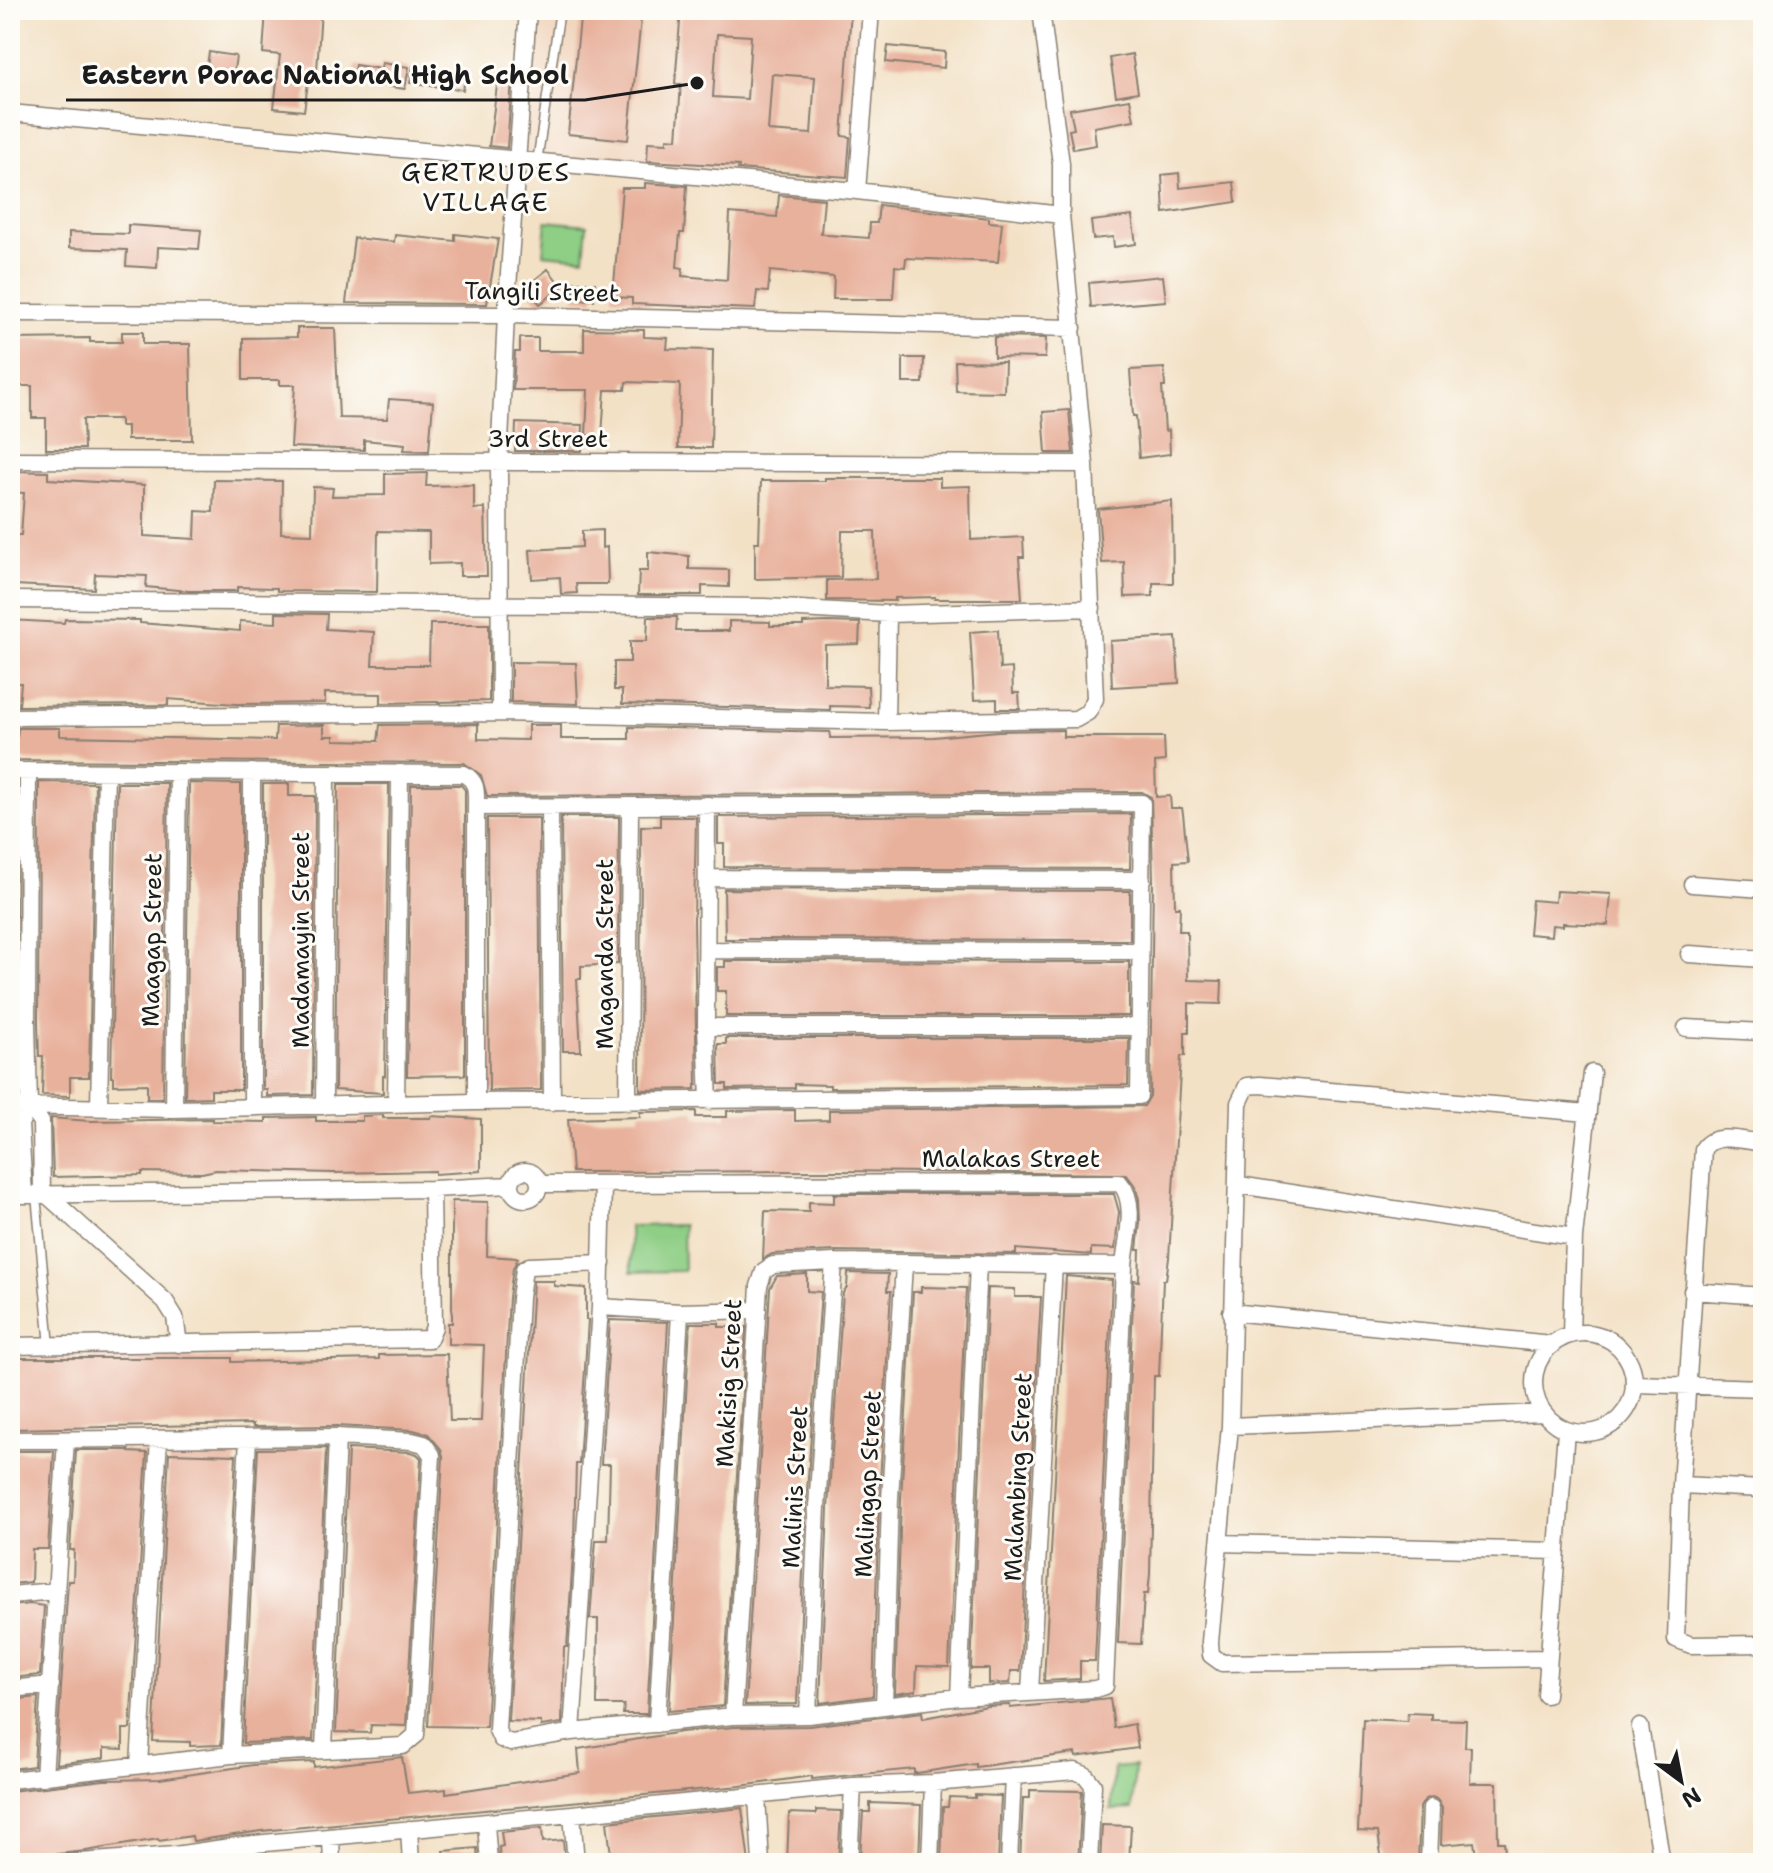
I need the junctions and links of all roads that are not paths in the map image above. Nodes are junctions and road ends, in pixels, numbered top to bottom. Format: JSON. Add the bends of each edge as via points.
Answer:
{"nodes":[{"id":1,"x":528,"y":10,"type":"edge"},
{"id":2,"x":560,"y":10,"type":"edge"},
{"id":3,"x":871,"y":10,"type":"edge"},
{"id":4,"x":1041,"y":10,"type":"edge"},
{"id":5,"x":10,"y":113,"type":"edge"},
{"id":6,"x":519,"y":162,"type":"junction"},
{"id":7,"x":537,"y":163,"type":"junction"},
{"id":8,"x":857,"y":191,"type":"junction"},
{"id":9,"x":1061,"y":215,"type":"junction"},
{"id":10,"x":10,"y":313,"type":"edge"},
{"id":11,"x":506,"y":315,"type":"junction"},
{"id":12,"x":1073,"y":328,"type":"junction"},
{"id":13,"x":10,"y":460,"type":"edge"},
{"id":14,"x":499,"y":463,"type":"junction"},
{"id":15,"x":1085,"y":464,"type":"junction"},
{"id":16,"x":10,"y":600,"type":"edge"},
{"id":17,"x":501,"y":604,"type":"junction"},
{"id":18,"x":1092,"y":608,"type":"junction"},
{"id":19,"x":888,"y":614,"type":"junction"},
{"id":20,"x":500,"y":713,"type":"junction"},
{"id":21,"x":10,"y":717,"type":"edge"},
{"id":22,"x":886,"y":722,"type":"junction"},
{"id":23,"x":10,"y":771,"type":"edge"},
{"id":24,"x":28,"y":771,"type":"junction"},
{"id":25,"x":106,"y":772,"type":"junction"},
{"id":26,"x":178,"y":772,"type":"junction"},
{"id":27,"x":252,"y":772,"type":"junction"},
{"id":28,"x":400,"y":773,"type":"junction"},
{"id":29,"x":326,"y":774,"type":"junction"},
{"id":30,"x":707,"y":805,"type":"junction"},
{"id":31,"x":630,"y":806,"type":"junction"},
{"id":32,"x":476,"y":807,"type":"junction"},
{"id":33,"x":550,"y":807,"type":"junction"},
{"id":34,"x":708,"y":878,"type":"junction"},
{"id":35,"x":1142,"y":880,"type":"junction"},
{"id":36,"x":1692,"y":884,"type":"dead end"},
{"id":37,"x":1763,"y":889,"type":"edge"},
{"id":38,"x":708,"y":950,"type":"junction"},
{"id":39,"x":1140,"y":951,"type":"junction"},
{"id":40,"x":1689,"y":954,"type":"dead end"},
{"id":41,"x":1763,"y":959,"type":"edge"},
{"id":42,"x":18,"y":1023,"type":"edge"},
{"id":43,"x":706,"y":1027,"type":"junction"},
{"id":44,"x":1140,"y":1027,"type":"junction"},
{"id":45,"x":1686,"y":1028,"type":"dead end"},
{"id":46,"x":1763,"y":1032,"type":"edge"},
{"id":47,"x":1592,"y":1073,"type":"dead end"},
{"id":48,"x":709,"y":1101,"type":"junction"},
{"id":49,"x":476,"y":1102,"type":"junction"},
{"id":50,"x":552,"y":1102,"type":"junction"},
{"id":51,"x":628,"y":1102,"type":"junction"},
{"id":52,"x":396,"y":1104,"type":"junction"},
{"id":53,"x":29,"y":1105,"type":"junction"},
{"id":54,"x":10,"y":1106,"type":"edge"},
{"id":55,"x":324,"y":1106,"type":"junction"},
{"id":56,"x":99,"y":1107,"type":"junction"},
{"id":57,"x":252,"y":1107,"type":"junction"},
{"id":58,"x":174,"y":1109,"type":"junction"},
{"id":59,"x":1588,"y":1113,"type":"junction"},
{"id":60,"x":1763,"y":1143,"type":"edge"},
{"id":61,"x":603,"y":1185,"type":"junction"},
{"id":62,"x":1239,"y":1185,"type":"junction"},
{"id":63,"x":432,"y":1189,"type":"junction"},
{"id":64,"x":32,"y":1195,"type":"edge"},
{"id":65,"x":1574,"y":1237,"type":"junction"},
{"id":66,"x":834,"y":1262,"type":"junction"},
{"id":67,"x":602,"y":1263,"type":"junction"},
{"id":68,"x":978,"y":1263,"type":"junction"},
{"id":69,"x":904,"y":1264,"type":"junction"},
{"id":70,"x":1054,"y":1264,"type":"junction"},
{"id":71,"x":1124,"y":1266,"type":"junction"},
{"id":72,"x":1692,"y":1291,"type":"junction"},
{"id":73,"x":1763,"y":1296,"type":"edge"},
{"id":74,"x":600,"y":1307,"type":"junction"},
{"id":75,"x":758,"y":1310,"type":"junction"},
{"id":76,"x":680,"y":1312,"type":"junction"},
{"id":77,"x":1231,"y":1312,"type":"junction"},
{"id":78,"x":1571,"y":1334,"type":"junction"},
{"id":79,"x":179,"y":1344,"type":"junction"},
{"id":80,"x":1551,"y":1344,"type":"junction"},
{"id":81,"x":10,"y":1346,"type":"edge"},
{"id":82,"x":50,"y":1346,"type":"junction"},
{"id":83,"x":1635,"y":1384,"type":"junction"},
{"id":84,"x":1689,"y":1385,"type":"junction"},
{"id":85,"x":1763,"y":1388,"type":"edge"},
{"id":86,"x":1543,"y":1413,"type":"junction"},
{"id":87,"x":1230,"y":1426,"type":"junction"},
{"id":88,"x":1566,"y":1430,"type":"junction"},
{"id":89,"x":337,"y":1437,"type":"junction"},
{"id":90,"x":248,"y":1438,"type":"junction"},
{"id":91,"x":159,"y":1439,"type":"junction"},
{"id":92,"x":10,"y":1440,"type":"edge"},
{"id":93,"x":66,"y":1440,"type":"junction"},
{"id":94,"x":1681,"y":1485,"type":"junction"},
{"id":95,"x":1763,"y":1489,"type":"edge"},
{"id":96,"x":1219,"y":1543,"type":"junction"},
{"id":97,"x":1557,"y":1551,"type":"junction"},
{"id":98,"x":55,"y":1591,"type":"junction"},
{"id":99,"x":10,"y":1595,"type":"edge"},
{"id":100,"x":1763,"y":1644,"type":"edge"},
{"id":101,"x":1548,"y":1658,"type":"junction"},
{"id":102,"x":51,"y":1685,"type":"junction"},
{"id":103,"x":10,"y":1689,"type":"edge"},
{"id":104,"x":1030,"y":1692,"type":"junction"},
{"id":105,"x":1546,"y":1695,"type":"dead end"},
{"id":106,"x":959,"y":1697,"type":"junction"},
{"id":107,"x":884,"y":1706,"type":"junction"},
{"id":108,"x":808,"y":1715,"type":"junction"},
{"id":109,"x":733,"y":1716,"type":"junction"},
{"id":110,"x":657,"y":1724,"type":"junction"},
{"id":111,"x":1640,"y":1727,"type":"dead end"},
{"id":112,"x":572,"y":1732,"type":"junction"},
{"id":113,"x":324,"y":1749,"type":"junction"},
{"id":114,"x":231,"y":1755,"type":"junction"},
{"id":115,"x":139,"y":1765,"type":"junction"},
{"id":116,"x":1013,"y":1776,"type":"junction"},
{"id":117,"x":44,"y":1777,"type":"junction"},
{"id":118,"x":10,"y":1780,"type":"edge"},
{"id":119,"x":933,"y":1783,"type":"junction"},
{"id":120,"x":853,"y":1786,"type":"junction"},
{"id":121,"x":757,"y":1797,"type":"junction"},
{"id":122,"x":1431,"y":1808,"type":"dead end"},
{"id":123,"x":572,"y":1814,"type":"junction"},
{"id":124,"x":486,"y":1824,"type":"junction"},
{"id":125,"x":409,"y":1829,"type":"junction"},
{"id":126,"x":331,"y":1839,"type":"junction"},
{"id":127,"x":244,"y":1845,"type":"junction"},
{"id":128,"x":175,"y":1859,"type":"edge"},
{"id":129,"x":89,"y":1862,"type":"edge"},
{"id":130,"x":67,"y":1863,"type":"edge"},
{"id":131,"x":245,"y":1863,"type":"edge"},
{"id":132,"x":332,"y":1863,"type":"edge"},
{"id":133,"x":411,"y":1863,"type":"edge"},
{"id":134,"x":489,"y":1863,"type":"edge"},
{"id":135,"x":576,"y":1863,"type":"edge"},
{"id":136,"x":761,"y":1863,"type":"edge"},
{"id":137,"x":849,"y":1863,"type":"edge"},
{"id":138,"x":930,"y":1863,"type":"edge"},
{"id":139,"x":1009,"y":1863,"type":"edge"},
{"id":140,"x":1089,"y":1863,"type":"edge"},
{"id":141,"x":1429,"y":1863,"type":"edge"},
{"id":142,"x":1662,"y":1863,"type":"edge"}],
"edges":[{"from":1,"to":6,"type":"street"},
{"from":2,"to":7,"type":"lane"},
{"from":3,"to":8,"type":"street"},
{"from":4,"to":9,"type":"street","via":[[1061,164]]},
{"from":5,"to":6,"type":"street"},
{"from":6,"to":7,"type":"street"},
{"from":6,"to":11,"type":"street"},
{"from":7,"to":8,"type":"street"},
{"from":8,"to":9,"type":"street"},
{"from":9,"to":12,"type":"street"},
{"from":10,"to":11,"type":"street","name":"Tangili Street"},
{"from":11,"to":12,"type":"street","name":"Tangili Street"},
{"from":11,"to":14,"type":"street"},
{"from":12,"to":15,"type":"street"},
{"from":13,"to":14,"type":"street","name":"3rd Street"},
{"from":14,"to":15,"type":"street","name":"3rd Street"},
{"from":14,"to":17,"type":"street"},
{"from":15,"to":18,"type":"street"},
{"from":16,"to":17,"type":"street"},
{"from":17,"to":19,"type":"street"},
{"from":17,"to":20,"type":"street"},
{"from":18,"to":19,"type":"street"},
{"from":18,"to":22,"type":"street","via":[[1095,699],[1076,719]]},
{"from":19,"to":22,"type":"street"},
{"from":20,"to":21,"type":"street"},
{"from":20,"to":22,"type":"street"},
{"from":23,"to":24,"type":"street"},
{"from":24,"to":25,"type":"street"},
{"from":24,"to":42,"type":"street"},
{"from":25,"to":26,"type":"street"},
{"from":25,"to":56,"type":"street"},
{"from":26,"to":27,"type":"street"},
{"from":26,"to":58,"type":"street","name":"Maagap Street"},
{"from":27,"to":29,"type":"street"},
{"from":27,"to":57,"type":"street"},
{"from":28,"to":29,"type":"street"},
{"from":28,"to":32,"type":"street","via":[[473,778]]},
{"from":28,"to":52,"type":"street"},
{"from":29,"to":55,"type":"street","name":"Madamayin Street"},
{"from":30,"to":31,"type":"street"},
{"from":30,"to":34,"type":"street"},
{"from":30,"to":35,"type":"street","via":[[1142,803]]},
{"from":31,"to":33,"type":"street"},
{"from":31,"to":51,"type":"street","name":"Maganda Street"},
{"from":32,"to":33,"type":"street"},
{"from":32,"to":49,"type":"street"},
{"from":33,"to":50,"type":"street"},
{"from":34,"to":35,"type":"street"},
{"from":34,"to":38,"type":"street"},
{"from":35,"to":39,"type":"street"},
{"from":36,"to":37,"type":"street"},
{"from":38,"to":39,"type":"street"},
{"from":38,"to":43,"type":"street"},
{"from":39,"to":44,"type":"street"},
{"from":40,"to":41,"type":"street"},
{"from":42,"to":53,"type":"street"},
{"from":43,"to":44,"type":"street"},
{"from":43,"to":48,"type":"street"},
{"from":44,"to":48,"type":"street","via":[[1139,1096]]},
{"from":45,"to":46,"type":"street"},
{"from":47,"to":59,"type":"street"},
{"from":48,"to":51,"type":"street"},
{"from":49,"to":50,"type":"street"},
{"from":49,"to":52,"type":"street"},
{"from":50,"to":51,"type":"street"},
{"from":52,"to":55,"type":"street"},
{"from":53,"to":54,"type":"street"},
{"from":53,"to":56,"type":"street"},
{"from":53,"to":64,"type":"street","via":[[20,1124]]},
{"from":55,"to":57,"type":"street"},
{"from":56,"to":58,"type":"street"},
{"from":57,"to":58,"type":"street"},
{"from":59,"to":62,"type":"street","via":[[1247,1086],[1239,1103]]},
{"from":59,"to":65,"type":"street"},
{"from":60,"to":72,"type":"street","via":[[1715,1139],[1703,1149]]},
{"from":61,"to":63,"type":"street","name":"Malakas Street","via":[[539,1184],[528,1170],[512,1176],[510,1185]]},
{"from":61,"to":67,"type":"street"},
{"from":61,"to":71,"type":"street","name":"Malakas Street","via":[[1120,1183],[1129,1202]]},
{"from":62,"to":65,"type":"street"},
{"from":62,"to":77,"type":"street"},
{"from":63,"to":64,"type":"street"},
{"from":63,"to":79,"type":"street","via":[[434,1327],[429,1339]]},
{"from":64,"to":79,"type":"street","via":[[165,1301],[175,1317]]},
{"from":64,"to":82,"type":"lane"},
{"from":65,"to":78,"type":"street"},
{"from":66,"to":69,"type":"street","name":"Makisig Street"},
{"from":66,"to":75,"type":"street","name":"Makisig Street","via":[[773,1265],[764,1271]]},
{"from":66,"to":108,"type":"street","name":"Malinis Street"},
{"from":67,"to":74,"type":"street"},
{"from":67,"to":112,"type":"street","via":[[529,1266],[524,1269],[520,1298],[497,1730],[511,1743]]},
{"from":68,"to":69,"type":"street","name":"Makisig Street"},
{"from":68,"to":70,"type":"street","name":"Makisig Street"},
{"from":68,"to":106,"type":"street"},
{"from":69,"to":107,"type":"street","name":"Malingap Street"},
{"from":70,"to":71,"type":"street","name":"Makisig Street"},
{"from":70,"to":104,"type":"street","name":"Malambing Street"},
{"from":71,"to":104,"type":"street","name":"Malakas Street","via":[[1105,1686]]},
{"from":72,"to":73,"type":"street"},
{"from":72,"to":84,"type":"street"},
{"from":74,"to":76,"type":"street"},
{"from":74,"to":112,"type":"street"},
{"from":75,"to":76,"type":"street"},
{"from":75,"to":109,"type":"street","name":"Makisig Street"},
{"from":76,"to":110,"type":"street"},
{"from":77,"to":80,"type":"street"},
{"from":77,"to":87,"type":"street"},
{"from":78,"to":80,"type":"street"},
{"from":78,"to":83,"type":"street","via":[[1602,1335],[1615,1343],[1626,1354]]},
{"from":79,"to":82,"type":"street"},
{"from":80,"to":86,"type":"street","via":[[1541,1356],[1533,1385]]},
{"from":81,"to":82,"type":"street"},
{"from":83,"to":84,"type":"street"},
{"from":83,"to":88,"type":"street","via":[[1624,1413],[1612,1424],[1582,1434]]},
{"from":84,"to":85,"type":"street"},
{"from":84,"to":94,"type":"street"},
{"from":86,"to":87,"type":"street"},
{"from":86,"to":88,"type":"street"},
{"from":87,"to":96,"type":"street"},
{"from":88,"to":97,"type":"street"},
{"from":89,"to":90,"type":"street"},
{"from":89,"to":113,"type":"street"},
{"from":89,"to":113,"type":"street","via":[[412,1441],[424,1444],[432,1455],[416,1735],[403,1746]]},
{"from":90,"to":91,"type":"street"},
{"from":90,"to":114,"type":"street"},
{"from":91,"to":93,"type":"street"},
{"from":91,"to":115,"type":"street"},
{"from":92,"to":93,"type":"street"},
{"from":93,"to":98,"type":"street"},
{"from":94,"to":95,"type":"street"},
{"from":94,"to":100,"type":"street","via":[[1676,1639],[1691,1645]]},
{"from":96,"to":97,"type":"street"},
{"from":96,"to":101,"type":"street","via":[[1210,1642],[1211,1655],[1222,1663]]},
{"from":97,"to":101,"type":"street"},
{"from":98,"to":99,"type":"street"},
{"from":98,"to":102,"type":"street"},
{"from":101,"to":105,"type":"street"},
{"from":102,"to":103,"type":"street"},
{"from":102,"to":117,"type":"street"},
{"from":104,"to":106,"type":"street"},
{"from":106,"to":107,"type":"street"},
{"from":107,"to":108,"type":"street"},
{"from":108,"to":109,"type":"street"},
{"from":109,"to":110,"type":"street"},
{"from":110,"to":112,"type":"street"},
{"from":111,"to":142,"type":"street"},
{"from":113,"to":114,"type":"street"},
{"from":114,"to":115,"type":"street"},
{"from":115,"to":117,"type":"street"},
{"from":116,"to":119,"type":"street"},
{"from":116,"to":139,"type":"street"},
{"from":116,"to":140,"type":"street","via":[[1075,1771],[1090,1779]]},
{"from":117,"to":118,"type":"street"},
{"from":119,"to":120,"type":"street"},
{"from":119,"to":138,"type":"street"},
{"from":120,"to":121,"type":"street"},
{"from":120,"to":137,"type":"street"},
{"from":121,"to":123,"type":"street"},
{"from":121,"to":136,"type":"street"},
{"from":122,"to":141,"type":"street"},
{"from":123,"to":124,"type":"street"},
{"from":123,"to":135,"type":"street"},
{"from":124,"to":125,"type":"street"},
{"from":124,"to":134,"type":"street"},
{"from":125,"to":126,"type":"street"},
{"from":125,"to":133,"type":"street"},
{"from":126,"to":127,"type":"street"},
{"from":126,"to":132,"type":"street"},
{"from":127,"to":128,"type":"street"},
{"from":127,"to":131,"type":"street"},
{"from":128,"to":129,"type":"street"},
{"from":129,"to":130,"type":"street"}]}
